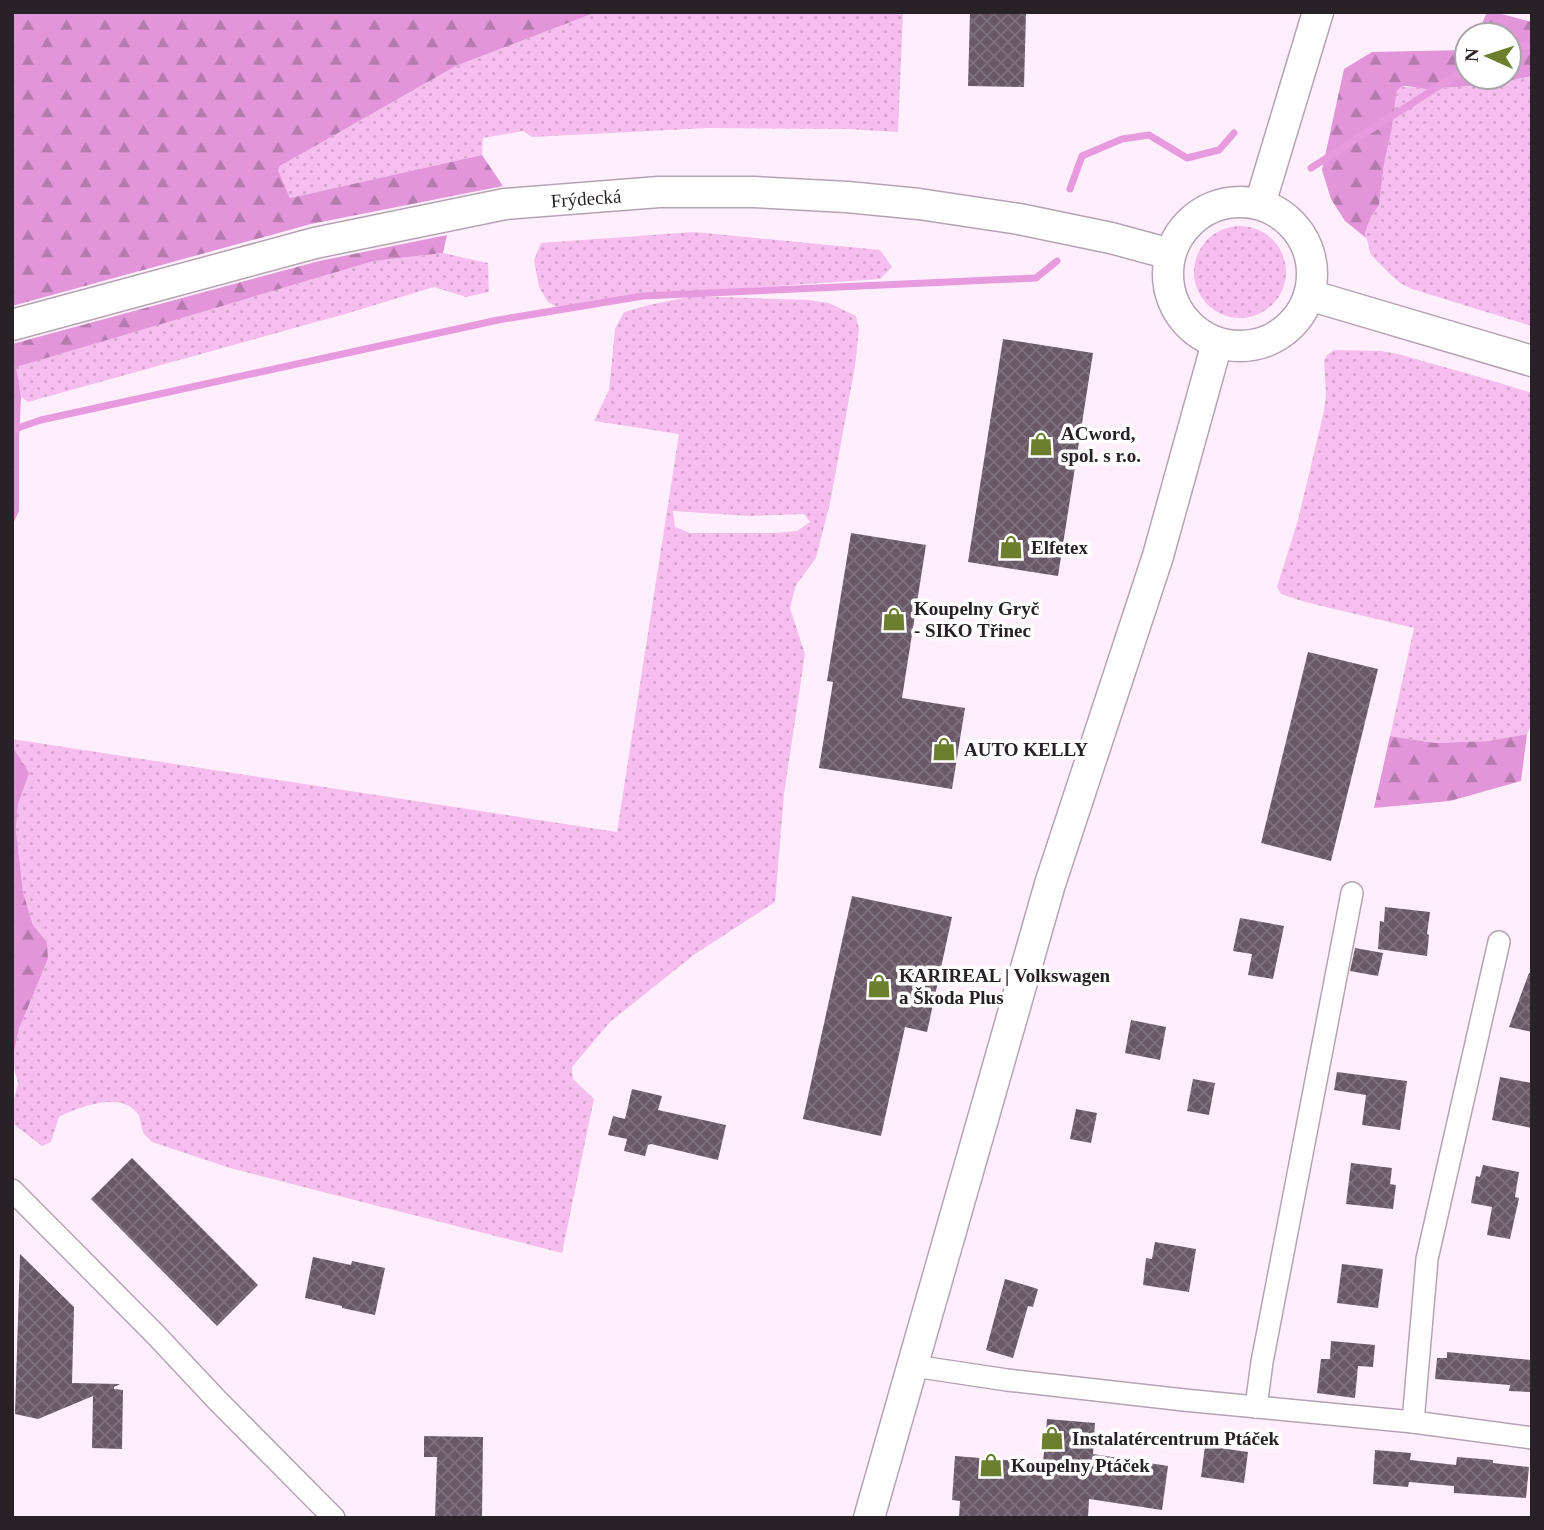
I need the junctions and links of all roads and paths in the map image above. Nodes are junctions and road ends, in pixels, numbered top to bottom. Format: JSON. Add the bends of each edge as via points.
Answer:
{"nodes":[{"id":1,"x":1318,"y":12,"type":"edge"},
{"id":2,"x":1260,"y":204,"type":"junction"},
{"id":3,"x":1170,"y":254,"type":"junction"},
{"id":4,"x":1309,"y":295,"type":"junction"},
{"id":5,"x":12,"y":325,"type":"edge"},
{"id":6,"x":1217,"y":343,"type":"junction"},
{"id":7,"x":1532,"y":361,"type":"edge"},
{"id":8,"x":1352,"y":893,"type":"dead end"},
{"id":9,"x":1499,"y":942,"type":"dead end"},
{"id":10,"x":12,"y":1190,"type":"edge"},
{"id":11,"x":914,"y":1366,"type":"junction"},
{"id":12,"x":1256,"y":1407,"type":"junction"},
{"id":13,"x":1413,"y":1422,"type":"junction"},
{"id":14,"x":1532,"y":1438,"type":"edge"},
{"id":15,"x":334,"y":1518,"type":"edge"},
{"id":16,"x":869,"y":1518,"type":"edge"}],
"edges":[{"from":1,"to":2,"type":"main road"},
{"from":2,"to":3,"type":"main road","via":[[1237,201],[1215,205],[1195,216]]},
{"from":2,"to":4,"type":"main road","via":[[1297,229],[1308,249],[1313,272]]},
{"from":3,"to":5,"type":"main road","name":"Frýdecká","via":[[1019,219],[919,204],[768,193],[647,193],[505,205],[315,243]]},
{"from":3,"to":6,"type":"main road","via":[[1171,298],[1197,333]]},
{"from":4,"to":6,"type":"main road","via":[[1300,315],[1285,331],[1265,342],[1241,347]]},
{"from":4,"to":7,"type":"main road"},
{"from":6,"to":11,"type":"main road","via":[[1158,555],[1050,884]]},
{"from":8,"to":12,"type":"street"},
{"from":9,"to":13,"type":"street","via":[[1427,1259]]},
{"from":10,"to":15,"type":"street"},
{"from":11,"to":12,"type":"street"},
{"from":11,"to":16,"type":"main road"},
{"from":12,"to":13,"type":"street"},
{"from":13,"to":14,"type":"street"}]}
